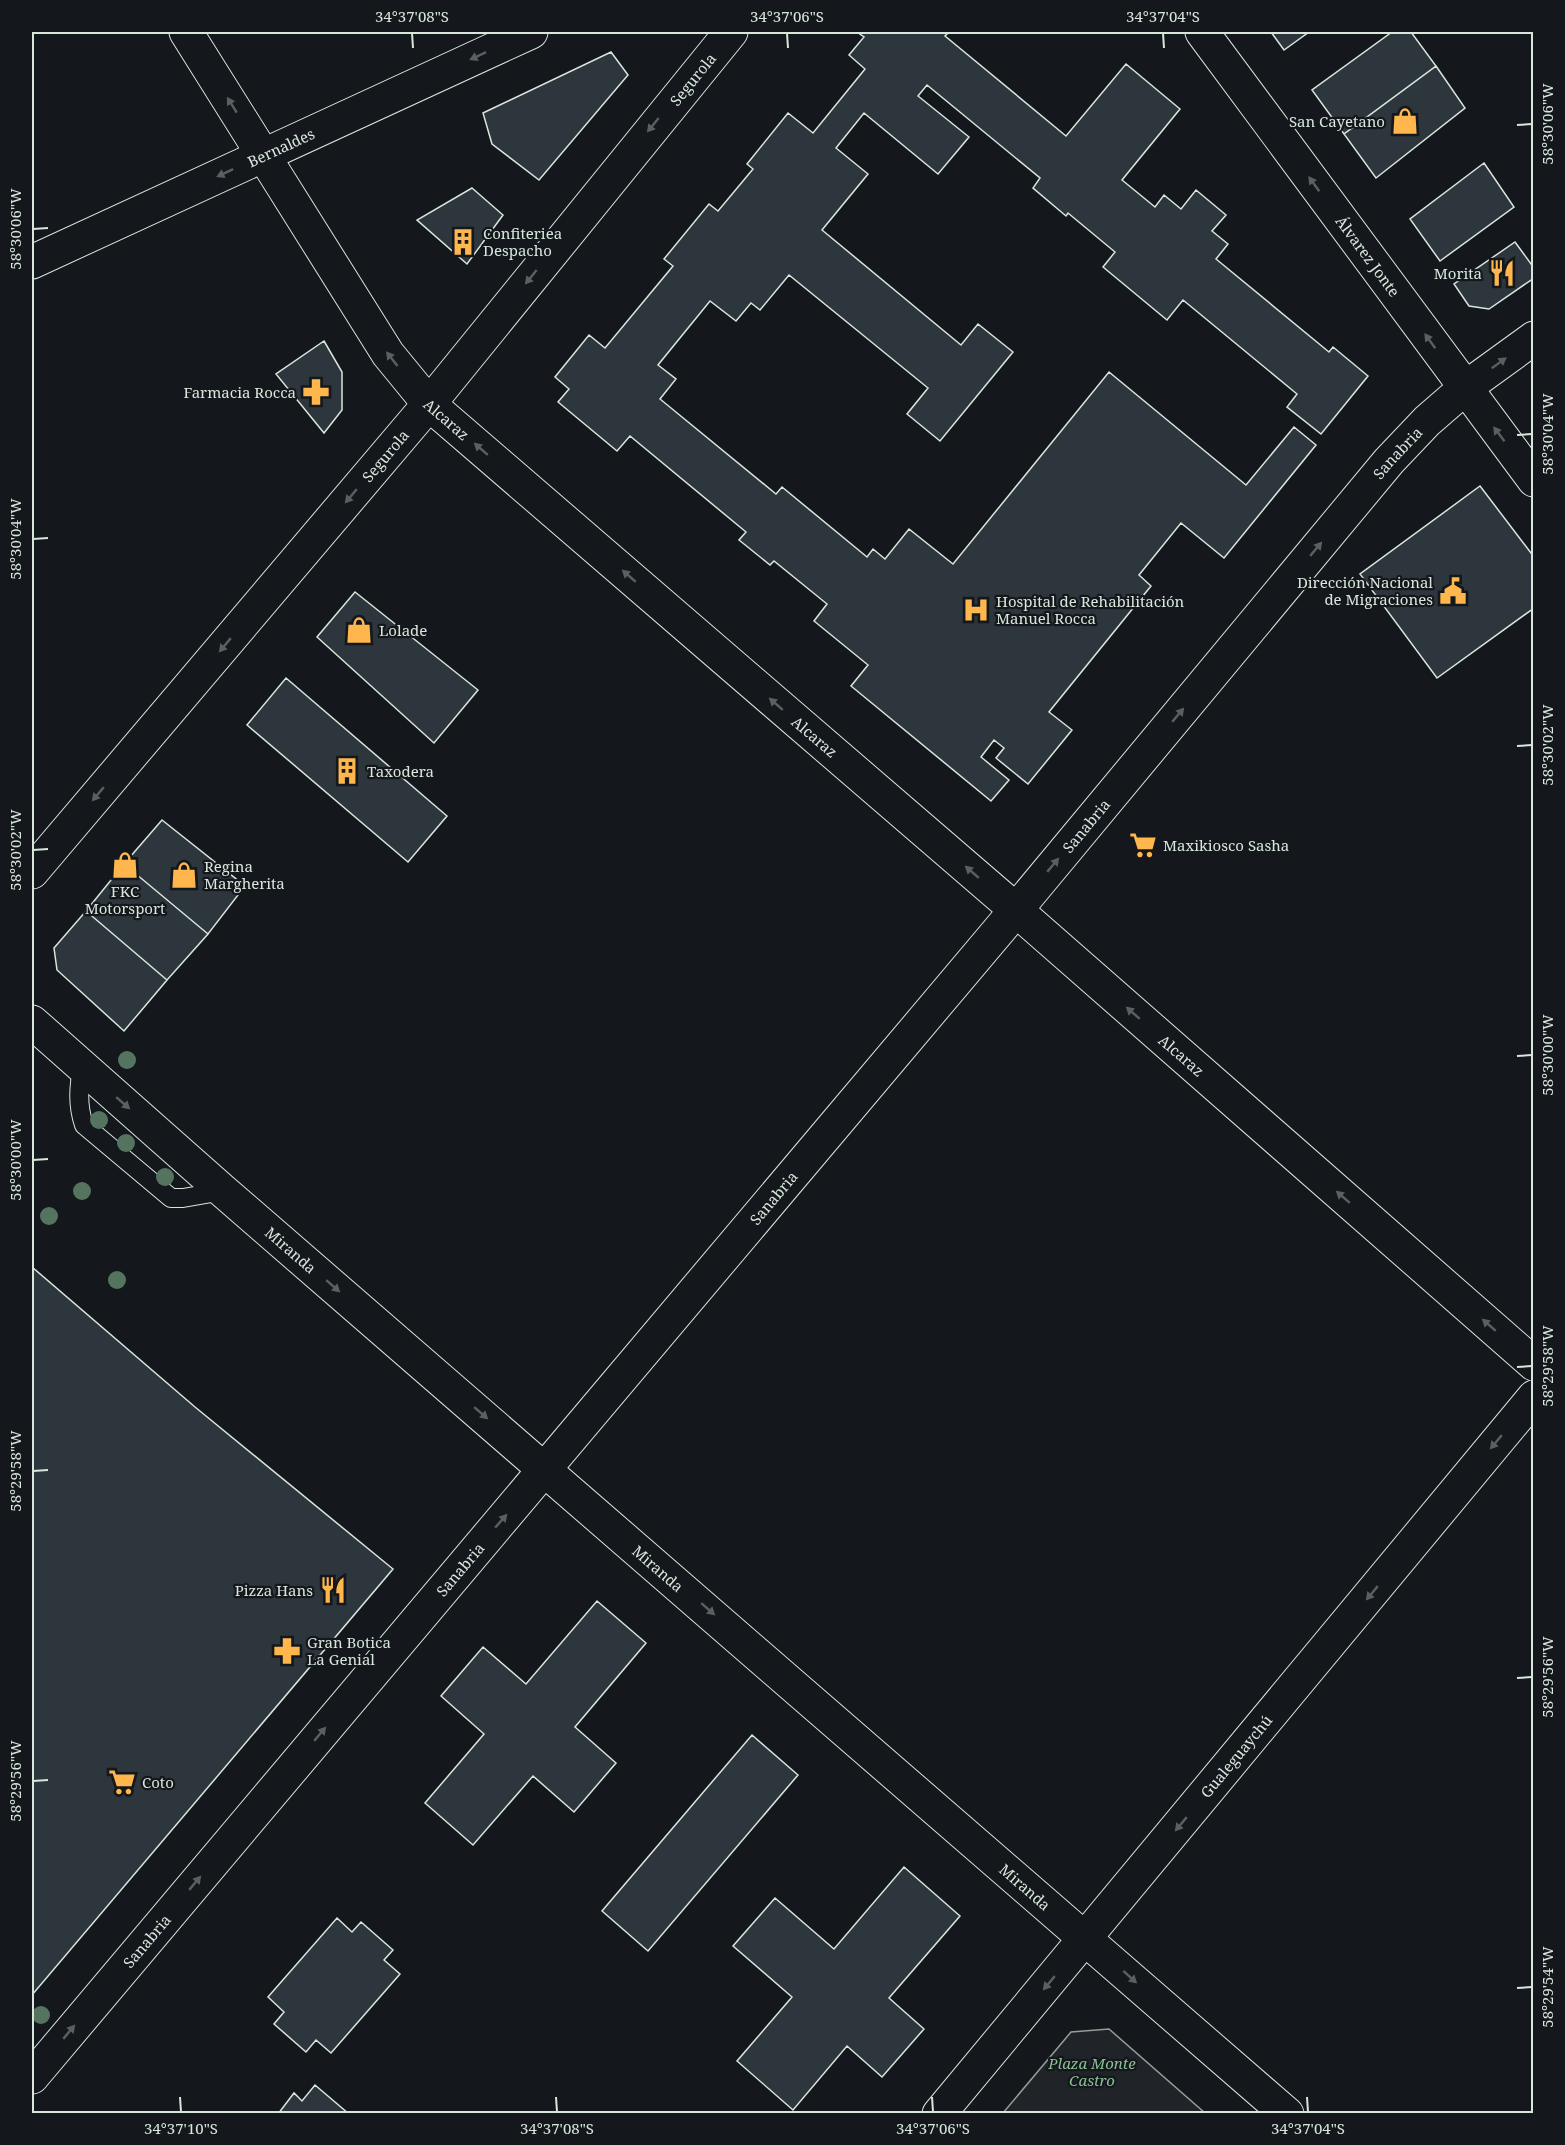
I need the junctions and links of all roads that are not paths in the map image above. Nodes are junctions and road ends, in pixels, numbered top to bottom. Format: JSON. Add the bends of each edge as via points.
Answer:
{"nodes":[{"id":1,"x":186,"y":32,"type":"edge"},
{"id":2,"x":531,"y":32,"type":"edge"},
{"id":3,"x":731,"y":32,"type":"edge"},
{"id":4,"x":1202,"y":32,"type":"edge"},
{"id":5,"x":263,"y":155,"type":"junction"},
{"id":6,"x":32,"y":262,"type":"edge"},
{"id":7,"x":1533,"y":338,"type":"edge"},
{"id":8,"x":1465,"y":388,"type":"junction"},
{"id":9,"x":429,"y":404,"type":"junction"},
{"id":10,"x":1533,"y":480,"type":"edge"},
{"id":11,"x":32,"y":872,"type":"edge"},
{"id":12,"x":1016,"y":910,"type":"junction"},
{"id":13,"x":32,"y":1022,"type":"edge"},
{"id":14,"x":82,"y":1066,"type":"junction"},
{"id":15,"x":223,"y":1191,"type":"junction"},
{"id":16,"x":1533,"y":1364,"type":"edge"},
{"id":17,"x":1533,"y":1397,"type":"edge"},
{"id":18,"x":546,"y":1469,"type":"junction"},
{"id":19,"x":1086,"y":1938,"type":"junction"},
{"id":20,"x":32,"y":2077,"type":"edge"},
{"id":21,"x":939,"y":2114,"type":"edge"},
{"id":22,"x":1287,"y":2114,"type":"edge"}],
"edges":[{"from":5,"to":1,"type":"street","name":"Alcaraz","one_way":true},
{"from":2,"to":5,"type":"street","name":"Bernaldes","one_way":true},
{"from":3,"to":9,"type":"street","name":"Segurola","one_way":true},
{"from":8,"to":4,"type":"street","name":"Álvarez Jonte","one_way":true},
{"from":5,"to":6,"type":"street","name":"Bernaldes","one_way":true},
{"from":9,"to":5,"type":"street","name":"Alcaraz","one_way":true,"via":[[388,354]]},
{"from":8,"to":7,"type":"street","name":"Sanabria","one_way":true},
{"from":10,"to":8,"type":"street","name":"Álvarez Jonte","one_way":true},
{"from":12,"to":8,"type":"street","name":"Sanabria","one_way":true,"via":[[1389,461]]},
{"from":9,"to":11,"type":"street","name":"Segurola","one_way":true},
{"from":12,"to":9,"type":"street","name":"Alcaraz","one_way":true},
{"from":16,"to":12,"type":"street","name":"Alcaraz","one_way":true},
{"from":12,"to":18,"type":"street","name":"Sanabria"},
{"from":13,"to":14,"type":"street","name":"Miranda"},
{"from":14,"to":15,"type":"street","name":"Miranda","one_way":true},
{"from":14,"to":15,"type":"lane","via":[[78,1100],[84,1125],[171,1198]]},
{"from":15,"to":18,"type":"street","name":"Miranda","one_way":true},
{"from":17,"to":19,"type":"street","name":"Gualeguaychú","one_way":true},
{"from":18,"to":19,"type":"street","name":"Miranda","one_way":true},
{"from":20,"to":18,"type":"street","name":"Sanabria","one_way":true},
{"from":19,"to":21,"type":"street","name":"Gualeguaychú","one_way":true},
{"from":19,"to":22,"type":"street","name":"Miranda","one_way":true}]}
